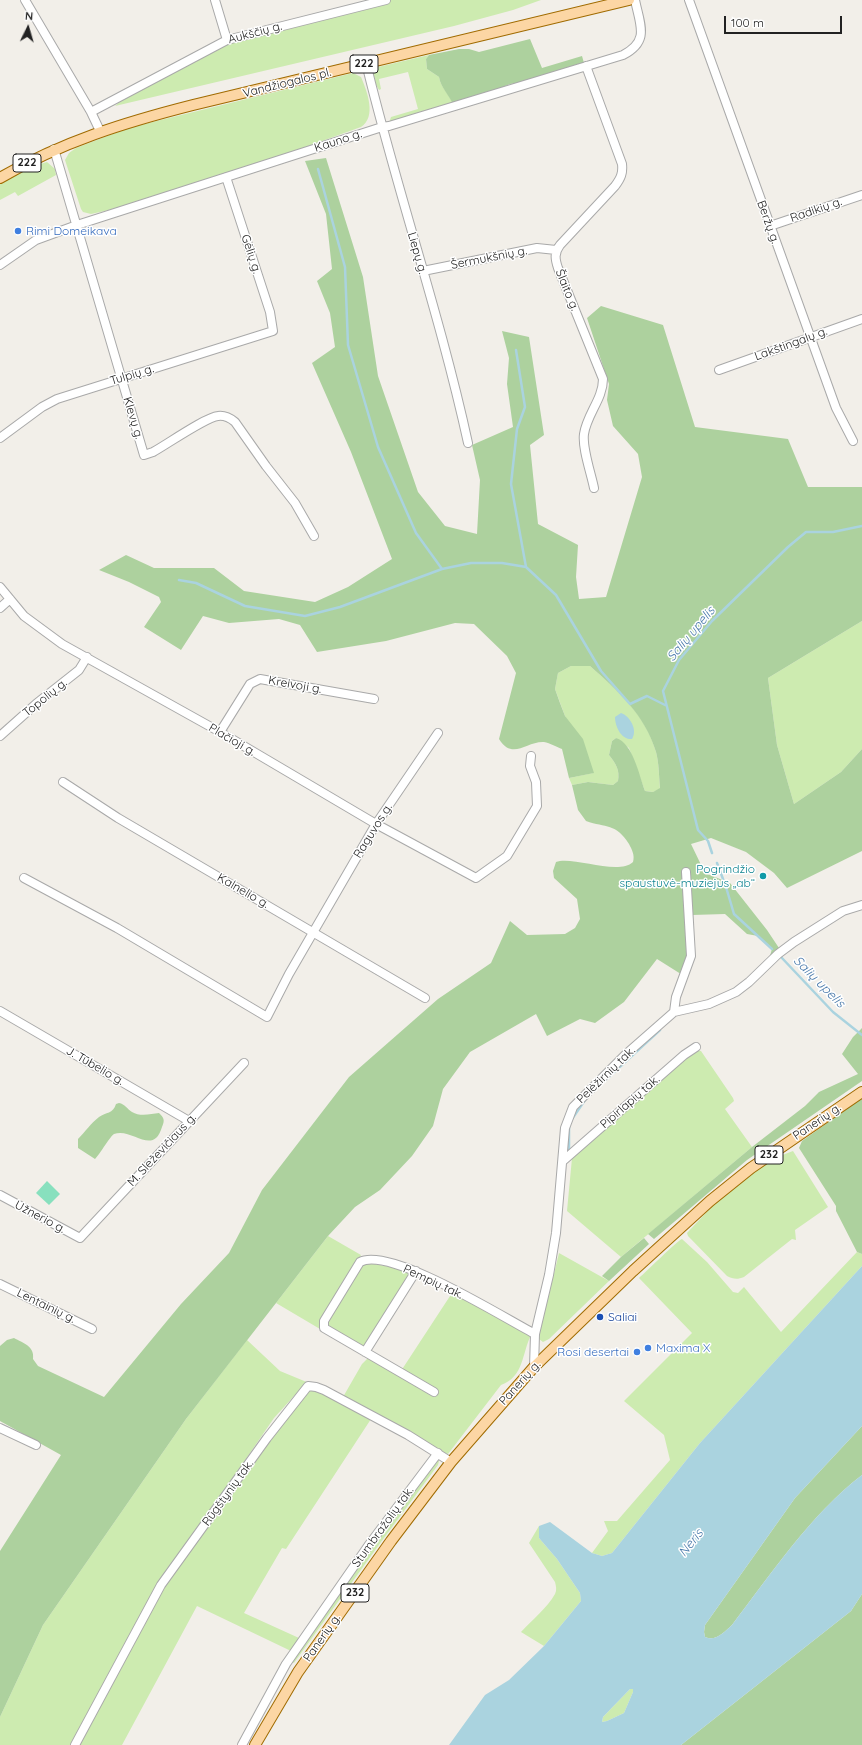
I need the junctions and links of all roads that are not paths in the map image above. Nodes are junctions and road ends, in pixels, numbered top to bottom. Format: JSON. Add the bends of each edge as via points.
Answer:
{"nodes":[{"id":1,"x":24,"y":0,"type":"edge"},
{"id":2,"x":215,"y":0,"type":"edge"},
{"id":3,"x":386,"y":0,"type":"edge"},
{"id":4,"x":629,"y":0,"type":"edge"},
{"id":5,"x":635,"y":0,"type":"edge"},
{"id":6,"x":689,"y":0,"type":"edge"},
{"id":7,"x":227,"y":40,"type":"junction"},
{"id":8,"x":366,"y":64,"type":"junction"},
{"id":9,"x":586,"y":66,"type":"junction"},
{"id":10,"x":91,"y":112,"type":"junction"},
{"id":11,"x":382,"y":127,"type":"junction"},
{"id":12,"x":100,"y":131,"type":"junction"},
{"id":13,"x":54,"y":149,"type":"junction"},
{"id":14,"x":226,"y":177,"type":"junction"},
{"id":15,"x":0,"y":178,"type":"edge"},
{"id":16,"x":862,"y":195,"type":"edge"},
{"id":17,"x":77,"y":225,"type":"junction"},
{"id":18,"x":770,"y":226,"type":"junction"},
{"id":19,"x":556,"y":250,"type":"junction"},
{"id":20,"x":0,"y":265,"type":"edge"},
{"id":21,"x":423,"y":271,"type":"junction"},
{"id":22,"x":862,"y":319,"type":"edge"},
{"id":23,"x":273,"y":331,"type":"joint"},
{"id":24,"x":809,"y":337,"type":"junction"},
{"id":25,"x":719,"y":370,"type":"dead end"},
{"id":26,"x":121,"y":378,"type":"junction"},
{"id":27,"x":0,"y":438,"type":"edge"},
{"id":28,"x":853,"y":441,"type":"dead end"},
{"id":29,"x":468,"y":443,"type":"dead end"},
{"id":30,"x":594,"y":488,"type":"dead end"},
{"id":31,"x":314,"y":536,"type":"dead end"},
{"id":32,"x":0,"y":587,"type":"edge"},
{"id":33,"x":10,"y":599,"type":"junction"},
{"id":34,"x":0,"y":608,"type":"edge"},
{"id":35,"x":87,"y":658,"type":"junction"},
{"id":36,"x":374,"y":699,"type":"dead end"},
{"id":37,"x":220,"y":732,"type":"junction"},
{"id":38,"x":438,"y":733,"type":"dead end"},
{"id":39,"x":0,"y":736,"type":"edge"},
{"id":40,"x":531,"y":756,"type":"dead end"},
{"id":41,"x":64,"y":782,"type":"dead end"},
{"id":42,"x":376,"y":824,"type":"junction"},
{"id":43,"x":686,"y":872,"type":"dead end"},
{"id":44,"x":24,"y":878,"type":"dead end"},
{"id":45,"x":862,"y":905,"type":"edge"},
{"id":46,"x":314,"y":932,"type":"junction"},
{"id":47,"x":425,"y":998,"type":"dead end"},
{"id":48,"x":0,"y":1011,"type":"edge"},
{"id":49,"x":674,"y":1012,"type":"junction"},
{"id":50,"x":696,"y":1047,"type":"dead end"},
{"id":51,"x":244,"y":1063,"type":"dead end"},
{"id":52,"x":862,"y":1092,"type":"edge"},
{"id":53,"x":190,"y":1121,"type":"junction"},
{"id":54,"x":564,"y":1160,"type":"junction"},
{"id":55,"x":0,"y":1195,"type":"edge"},
{"id":56,"x":80,"y":1238,"type":"joint"},
{"id":57,"x":416,"y":1270,"type":"junction"},
{"id":58,"x":0,"y":1284,"type":"edge"},
{"id":59,"x":92,"y":1329,"type":"dead end"},
{"id":60,"x":535,"y":1334,"type":"junction"},
{"id":61,"x":366,"y":1352,"type":"junction"},
{"id":62,"x":534,"y":1366,"type":"junction"},
{"id":63,"x":434,"y":1392,"type":"dead end"},
{"id":64,"x":0,"y":1428,"type":"edge"},
{"id":65,"x":36,"y":1445,"type":"dead end"},
{"id":66,"x":438,"y":1453,"type":"junction"},
{"id":67,"x":451,"y":1462,"type":"junction"},
{"id":68,"x":75,"y":1745,"type":"edge"},
{"id":69,"x":242,"y":1745,"type":"edge"},
{"id":70,"x":255,"y":1745,"type":"edge"}],
"edges":[{"from":1,"to":10,"type":"street"},
{"from":2,"to":7,"type":"street"},
{"from":3,"to":7,"type":"street","name":"Aukščių g."},
{"from":4,"to":8,"type":"main road","name":"Vandžiogalos pl.","number":"222"},
{"from":5,"to":9,"type":"street","name":"Kauno g.","via":[[641,30],[638,45],[623,55]]},
{"from":6,"to":18,"type":"street","name":"Beržų g."},
{"from":7,"to":10,"type":"street","name":"Aukščių g."},
{"from":8,"to":11,"type":"street","name":"Liepų g."},
{"from":8,"to":12,"type":"main road","name":"Vandžiogalos pl.","number":"222","via":[[166,112]]},
{"from":9,"to":11,"type":"street","name":"Kauno g."},
{"from":9,"to":19,"type":"street","via":[[622,164],[622,174],[615,186]]},
{"from":10,"to":12,"type":"street"},
{"from":11,"to":14,"type":"street","name":"Kauno g."},
{"from":11,"to":21,"type":"street","name":"Liepų g."},
{"from":12,"to":13,"type":"main road","name":"Vandžiogalos pl.","number":"222"},
{"from":13,"to":15,"type":"main road","name":"Vandžiogalos pl.","number":"222"},
{"from":13,"to":17,"type":"street","name":"Klevų g."},
{"from":14,"to":17,"type":"street","name":"Kauno g."},
{"from":14,"to":23,"type":"street","name":"Gėlių g.","via":[[270,312]]},
{"from":16,"to":18,"type":"street","name":"Radikių g."},
{"from":17,"to":20,"type":"street","name":"Kauno g.","via":[[36,240]]},
{"from":17,"to":26,"type":"street","name":"Klevų g."},
{"from":18,"to":24,"type":"street","name":"Beržų g."},
{"from":19,"to":21,"type":"street","name":"Šermukšnių g.","via":[[537,248]]},
{"from":19,"to":30,"type":"street","name":"Šlaito g.","via":[[555,261],[603,379],[600,396],[584,434]]},
{"from":21,"to":29,"type":"street","name":"Liepų g."},
{"from":22,"to":24,"type":"street","name":"Lakštingalų g."},
{"from":23,"to":26,"type":"street","name":"Tulpių g."},
{"from":24,"to":25,"type":"street","name":"Lakštingalų g."},
{"from":24,"to":28,"type":"street","name":"Beržų g.","via":[[836,408]]},
{"from":26,"to":27,"type":"street","name":"Tulpių g.","via":[[57,399]]},
{"from":26,"to":31,"type":"street","name":"Klevų g.","via":[[144,455],[210,418],[222,415],[229,418],[235,422],[295,503]]},
{"from":32,"to":33,"type":"street","name":"Plačioji g."},
{"from":33,"to":34,"type":"street"},
{"from":33,"to":35,"type":"street","name":"Plačioji g.","via":[[24,616],[39,628]]},
{"from":35,"to":37,"type":"street","name":"Plačioji g."},
{"from":35,"to":39,"type":"street","name":"Topolių g.","via":[[79,670]]},
{"from":36,"to":37,"type":"street","name":"Kreivoji g.","via":[[260,679],[250,684]]},
{"from":37,"to":42,"type":"street","name":"Plačioji g."},
{"from":38,"to":42,"type":"street","name":"Raguvos g."},
{"from":40,"to":42,"type":"street","name":"Plačioji g.","via":[[530,766],[536,782],[537,806],[507,856],[476,878]]},
{"from":41,"to":46,"type":"street","name":"Kalnelio g.","via":[[118,818]]},
{"from":42,"to":46,"type":"street","name":"Raguvos g."},
{"from":43,"to":49,"type":"street","via":[[691,956],[676,997]]},
{"from":44,"to":46,"type":"street","name":"Raguvos g.","via":[[116,928],[267,1017]]},
{"from":45,"to":49,"type":"street","name":"Pelėžirnių tak.","via":[[843,911],[778,954],[736,992],[709,1004]]},
{"from":46,"to":47,"type":"street","name":"Kalnelio g."},
{"from":48,"to":53,"type":"street","name":"J. Tūbelio g."},
{"from":49,"to":54,"type":"street","name":"Pelėžirnių tak.","via":[[625,1055],[573,1107],[565,1128]]},
{"from":50,"to":54,"type":"street","name":"Pipirlapių tak."},
{"from":51,"to":53,"type":"street","name":"M. Sleževičiaus g."},
{"from":52,"to":62,"type":"main road","name":"Panerių g.","number":"232","via":[[751,1168],[710,1201],[632,1271]]},
{"from":53,"to":56,"type":"street","name":"M. Sleževičiaus g."},
{"from":54,"to":60,"type":"street","name":"Pelėžirnių tak.","via":[[554,1246]]},
{"from":55,"to":56,"type":"street","name":"Užnerio g."},
{"from":57,"to":60,"type":"street","name":"Pempių tak."},
{"from":57,"to":61,"type":"street"},
{"from":57,"to":61,"type":"street","name":"Pempių tak.","via":[[367,1258],[360,1262],[324,1321],[324,1328]]},
{"from":58,"to":59,"type":"street","name":"Lentainių g."},
{"from":60,"to":62,"type":"street","name":"Pelėžirnių tak."},
{"from":61,"to":63,"type":"street","name":"Pempių tak."},
{"from":62,"to":67,"type":"main road","name":"Panerių g.","number":"232"},
{"from":64,"to":65,"type":"street"},
{"from":66,"to":67,"type":"street","name":"Rūgštynių tak."},
{"from":66,"to":68,"type":"street","name":"Rūgštynių tak.","via":[[324,1390],[308,1386],[267,1438],[162,1585]]},
{"from":66,"to":69,"type":"street","name":"Stumbražolių tak.","via":[[368,1546],[290,1657]]},
{"from":67,"to":70,"type":"main road","name":"Panerių g.","number":"232","via":[[298,1672]]}]}
